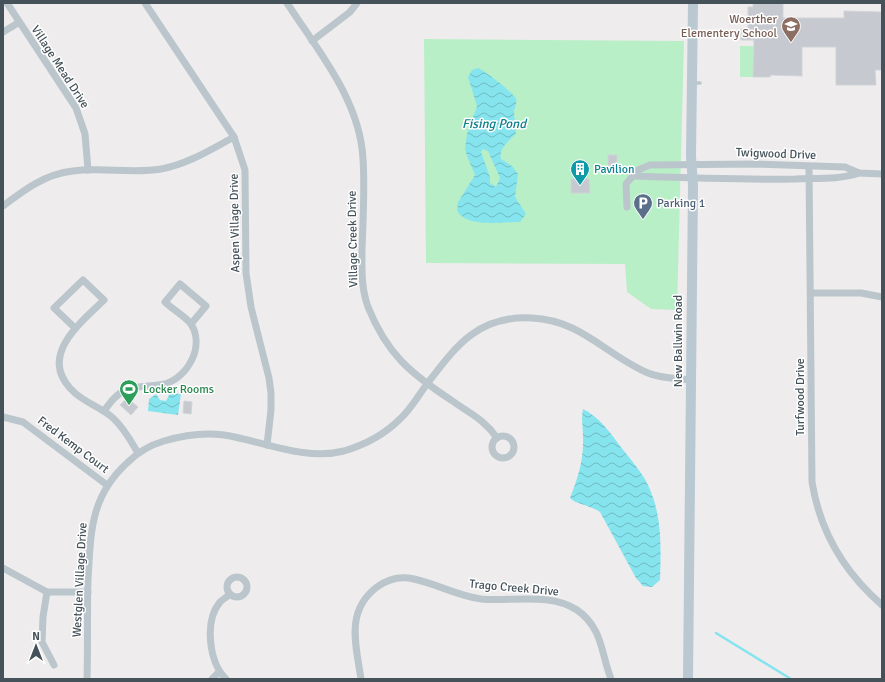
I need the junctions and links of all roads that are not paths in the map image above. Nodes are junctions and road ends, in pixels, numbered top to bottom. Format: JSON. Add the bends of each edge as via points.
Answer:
{"nodes":[{"id":1,"x":6,"y":3,"type":"edge"},
{"id":2,"x":145,"y":3,"type":"edge"},
{"id":3,"x":286,"y":3,"type":"edge"},
{"id":4,"x":357,"y":3,"type":"edge"},
{"id":5,"x":693,"y":3,"type":"edge"},
{"id":6,"x":18,"y":22,"type":"junction"},
{"id":7,"x":3,"y":32,"type":"edge"},
{"id":8,"x":312,"y":41,"type":"junction"},
{"id":9,"x":234,"y":137,"type":"junction"},
{"id":10,"x":692,"y":164,"type":"junction"},
{"id":11,"x":809,"y":167,"type":"junction"},
{"id":12,"x":88,"y":170,"type":"junction"},
{"id":13,"x":859,"y":173,"type":"junction"},
{"id":14,"x":882,"y":174,"type":"edge"},
{"id":15,"x":632,"y":176,"type":"junction"},
{"id":16,"x":809,"y":178,"type":"junction"},
{"id":17,"x":692,"y":179,"type":"junction"},
{"id":18,"x":3,"y":206,"type":"edge"},
{"id":19,"x":627,"y":207,"type":"dead end"},
{"id":20,"x":811,"y":293,"type":"junction"},
{"id":21,"x":882,"y":296,"type":"edge"},
{"id":22,"x":191,"y":324,"type":"junction"},
{"id":23,"x":75,"y":328,"type":"junction"},
{"id":24,"x":691,"y":380,"type":"junction"},
{"id":25,"x":427,"y":385,"type":"junction"},
{"id":26,"x":104,"y":411,"type":"junction"},
{"id":27,"x":3,"y":417,"type":"edge"},
{"id":28,"x":497,"y":438,"type":"dead end"},
{"id":29,"x":267,"y":445,"type":"junction"},
{"id":30,"x":138,"y":453,"type":"junction"},
{"id":31,"x":107,"y":485,"type":"junction"},
{"id":32,"x":3,"y":568,"type":"edge"},
{"id":33,"x":47,"y":592,"type":"junction"},
{"id":34,"x":88,"y":592,"type":"junction"},
{"id":35,"x":230,"y":594,"type":"dead end"},
{"id":36,"x":882,"y":605,"type":"edge"},
{"id":37,"x":54,"y":665,"type":"dead end"},
{"id":38,"x":219,"y":672,"type":"junction"},
{"id":39,"x":88,"y":679,"type":"edge"},
{"id":40,"x":212,"y":679,"type":"edge"},
{"id":41,"x":226,"y":679,"type":"edge"},
{"id":42,"x":361,"y":679,"type":"edge"},
{"id":43,"x":611,"y":679,"type":"edge"},
{"id":44,"x":688,"y":679,"type":"edge"}],
"edges":[{"from":1,"to":6,"type":"street","name":"Village Mead Drive"},
{"from":2,"to":9,"type":"street","name":"Aspen Village Drive"},
{"from":3,"to":8,"type":"street","name":"Village Creek Drive"},
{"from":4,"to":8,"type":"street","via":[[350,12]]},
{"from":5,"to":10,"type":"main road","name":"New Ballwin Road","via":[[696,83]]},
{"from":6,"to":7,"type":"street"},
{"from":6,"to":12,"type":"street","name":"Village Mead Drive","via":[[76,108],[85,134]]},
{"from":8,"to":25,"type":"street","name":"Village Creek Drive","via":[[342,89],[353,113],[361,141],[362,280],[368,306],[391,351]]},
{"from":9,"to":12,"type":"street","via":[[194,159],[163,169],[132,172]]},
{"from":9,"to":29,"type":"street","name":"Aspen Village Drive","via":[[245,170],[246,273],[251,307],[271,393]]},
{"from":10,"to":11,"type":"street","name":"Twigwood Drive"},
{"from":10,"to":15,"type":"street","name":"Twigwood Drive","via":[[650,165]]},
{"from":10,"to":17,"type":"main road","name":"New Ballwin Road"},
{"from":11,"to":13,"type":"street","name":"Twigwood Drive","via":[[846,167]]},
{"from":11,"to":16,"type":"street","name":"Turfwood Drive"},
{"from":12,"to":18,"type":"street","via":[[61,173],[37,182]]},
{"from":13,"to":14,"type":"street","name":"Twigwood Drive"},
{"from":13,"to":16,"type":"street","name":"Twigwood Drive","via":[[848,177]]},
{"from":15,"to":17,"type":"street","name":"Twigwood Drive"},
{"from":15,"to":19,"type":"street","via":[[626,184]]},
{"from":16,"to":17,"type":"street","name":"Twigwood Drive"},
{"from":16,"to":20,"type":"street","name":"Turfwood Drive"},
{"from":17,"to":24,"type":"main road","name":"New Ballwin Road"},
{"from":20,"to":21,"type":"street","via":[[861,292]]},
{"from":20,"to":36,"type":"street","name":"Turfwood Drive","via":[[811,472],[815,500],[819,517],[836,552],[865,590]]},
{"from":22,"to":22,"type":"street","via":[[206,306],[180,284],[165,302]]},
{"from":22,"to":26,"type":"street","via":[[195,351],[184,374],[165,384],[124,391],[117,395]]},
{"from":23,"to":23,"type":"street","via":[[104,300],[83,280],[54,308]]},
{"from":23,"to":26,"type":"street","via":[[60,354],[62,375],[76,394]]},
{"from":24,"to":25,"type":"street","name":"Westglen Village Drive","via":[[651,374],[574,327],[557,321],[530,318],[502,320],[478,330],[457,346]]},
{"from":24,"to":44,"type":"main road","name":"New Ballwin Road"},
{"from":25,"to":28,"type":"street","name":"Village Creek Drive","via":[[488,425]]},
{"from":25,"to":29,"type":"street","name":"Westglen Village Drive","via":[[399,420],[370,441],[354,448],[341,452],[313,453]]},
{"from":26,"to":30,"type":"street","via":[[118,423]]},
{"from":27,"to":31,"type":"street","name":"Fred Kemp Court","via":[[24,422]]},
{"from":29,"to":30,"type":"street","name":"Westglen Village Drive","via":[[224,435],[197,433],[156,443]]},
{"from":30,"to":31,"type":"street","name":"Westglen Village Drive"},
{"from":31,"to":34,"type":"street","name":"Westglen Village Drive","via":[[93,520],[90,536]]},
{"from":32,"to":33,"type":"street"},
{"from":33,"to":34,"type":"street"},
{"from":33,"to":37,"type":"street","via":[[42,642]]},
{"from":34,"to":39,"type":"street","name":"Westglen Village Drive"},
{"from":35,"to":38,"type":"street","via":[[219,603],[212,623],[211,649]]},
{"from":38,"to":40,"type":"street"},
{"from":38,"to":41,"type":"street"},
{"from":42,"to":43,"type":"street","name":"Trago Creek Drive","via":[[354,632],[358,610],[371,591],[386,581],[400,578],[422,581],[474,598],[548,601],[569,606],[585,617],[600,638]]}]}
